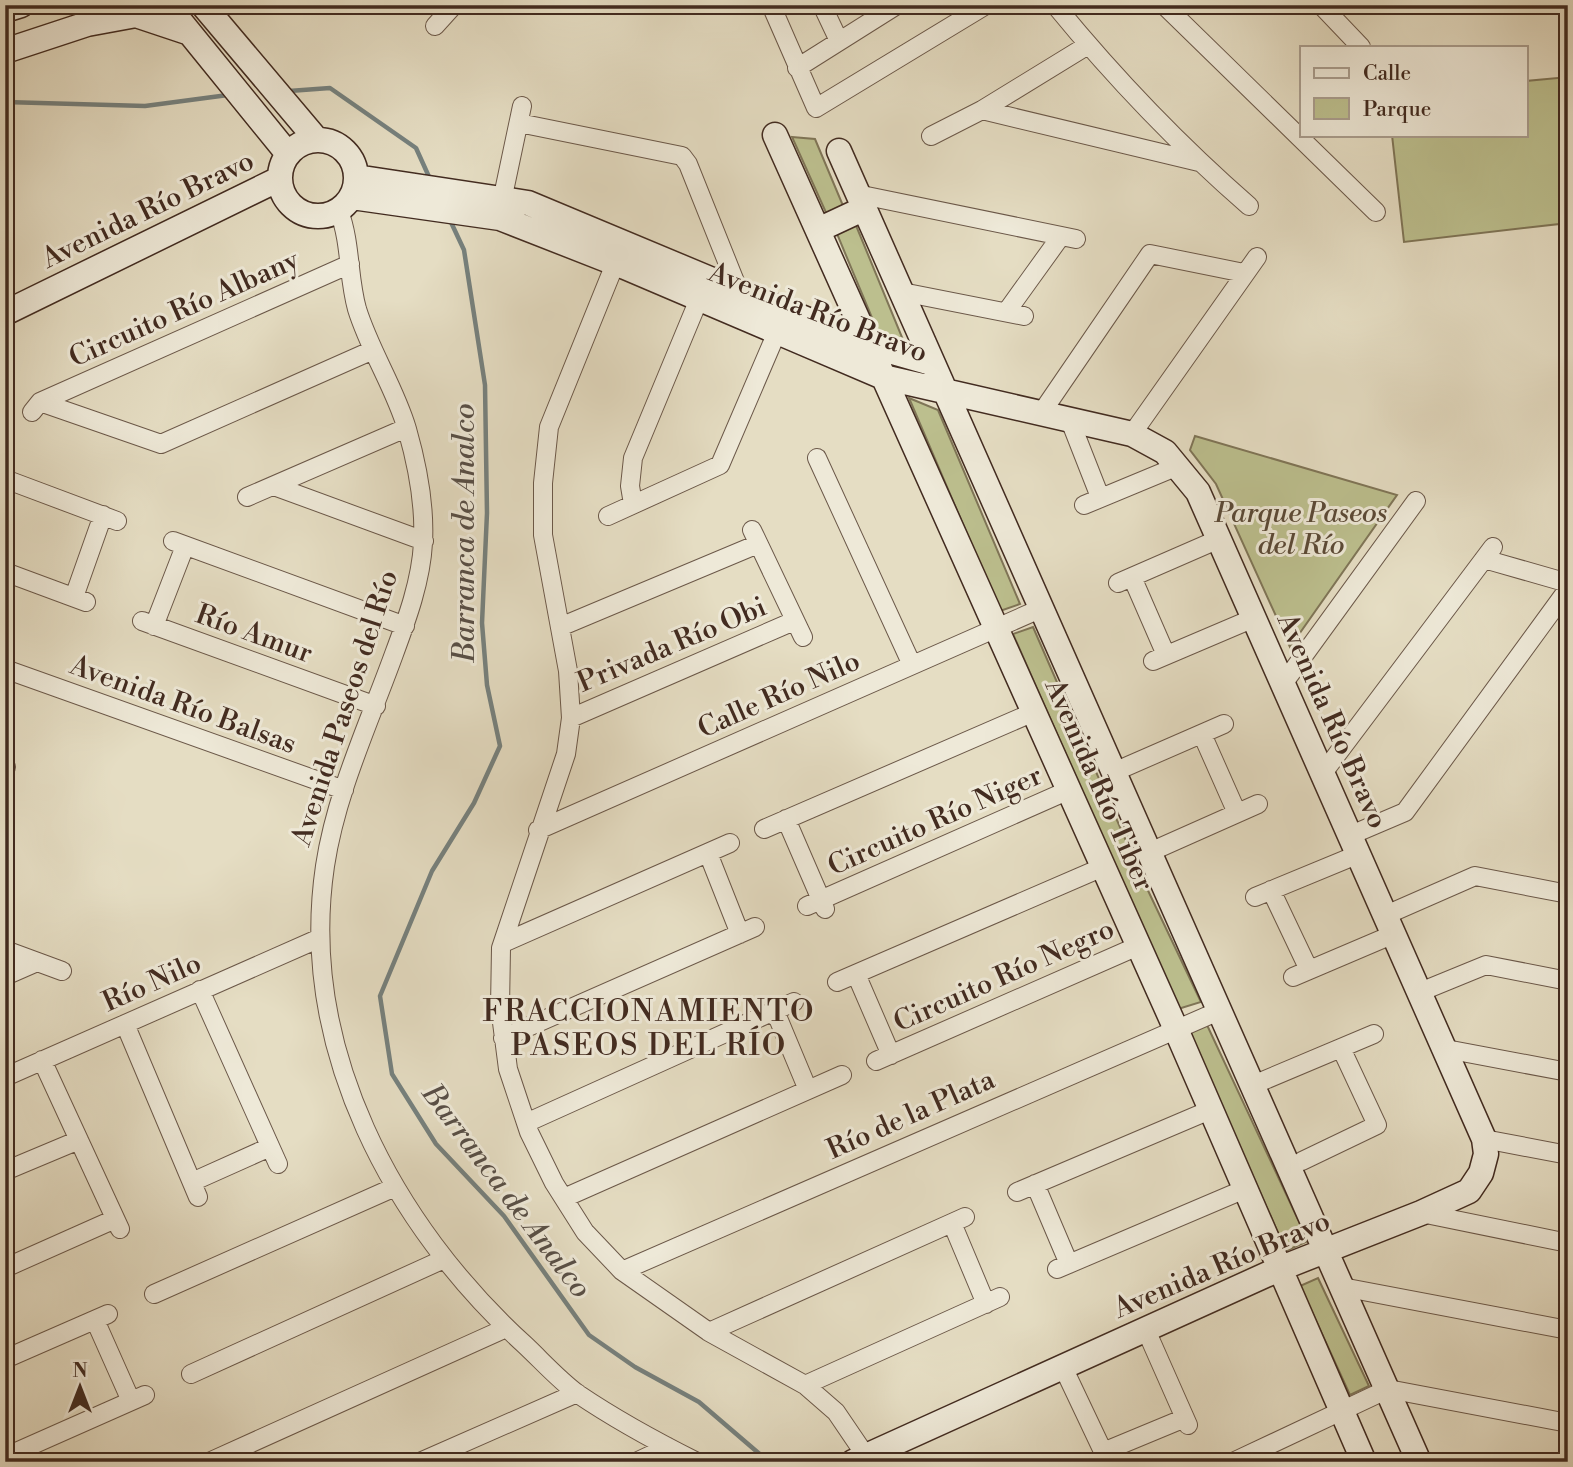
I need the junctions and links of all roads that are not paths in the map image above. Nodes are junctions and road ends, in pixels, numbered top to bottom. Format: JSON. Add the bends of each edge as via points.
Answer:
{"nodes":[{"id":1,"x":21,"y":5,"type":"edge"},
{"id":2,"x":108,"y":5,"type":"edge"},
{"id":3,"x":167,"y":5,"type":"edge"},
{"id":4,"x":203,"y":5,"type":"edge"},
{"id":5,"x":454,"y":5,"type":"edge"},
{"id":6,"x":771,"y":5,"type":"edge"},
{"id":7,"x":822,"y":5,"type":"edge"},
{"id":8,"x":897,"y":5,"type":"edge"},
{"id":9,"x":986,"y":5,"type":"edge"},
{"id":10,"x":1055,"y":5,"type":"edge"},
{"id":11,"x":1164,"y":5,"type":"edge"},
{"id":12,"x":1321,"y":5,"type":"edge"},
{"id":13,"x":5,"y":10,"type":"edge"},
{"id":14,"x":87,"y":24,"type":"junction"},
{"id":15,"x":435,"y":26,"type":"dead end"},
{"id":16,"x":190,"y":33,"type":"junction"},
{"id":17,"x":839,"y":41,"type":"junction"},
{"id":18,"x":1088,"y":45,"type":"junction"},
{"id":19,"x":1360,"y":46,"type":"edge"},
{"id":20,"x":5,"y":51,"type":"edge"},
{"id":21,"x":797,"y":68,"type":"junction"},
{"id":22,"x":982,"y":110,"type":"junction"},
{"id":23,"x":775,"y":135,"type":"dead end"},
{"id":24,"x":931,"y":136,"type":"dead end"},
{"id":25,"x":317,"y":140,"type":"junction"},
{"id":26,"x":839,"y":151,"type":"dead end"},
{"id":27,"x":288,"y":154,"type":"junction"},
{"id":28,"x":1199,"y":162,"type":"junction"},
{"id":29,"x":279,"y":179,"type":"junction"},
{"id":30,"x":349,"y":195,"type":"junction"},
{"id":31,"x":410,"y":195,"type":"junction"},
{"id":32,"x":503,"y":196,"type":"junction"},
{"id":33,"x":860,"y":202,"type":"junction"},
{"id":34,"x":1248,"y":206,"type":"dead end"},
{"id":35,"x":1376,"y":212,"type":"dead end"},
{"id":36,"x":818,"y":230,"type":"junction"},
{"id":37,"x":619,"y":254,"type":"junction"},
{"id":38,"x":1257,"y":257,"type":"dead end"},
{"id":39,"x":350,"y":264,"type":"junction"},
{"id":40,"x":1244,"y":273,"type":"junction"},
{"id":41,"x":738,"y":289,"type":"junction"},
{"id":42,"x":902,"y":292,"type":"junction"},
{"id":43,"x":699,"y":299,"type":"junction"},
{"id":44,"x":1007,"y":311,"type":"junction"},
{"id":45,"x":5,"y":313,"type":"edge"},
{"id":46,"x":1024,"y":316,"type":"dead end"},
{"id":47,"x":777,"y":332,"type":"junction"},
{"id":48,"x":868,"y":345,"type":"junction"},
{"id":49,"x":373,"y":350,"type":"junction"},
{"id":50,"x":932,"y":363,"type":"junction"},
{"id":51,"x":883,"y":377,"type":"junction"},
{"id":52,"x":944,"y":392,"type":"junction"},
{"id":53,"x":1042,"y":411,"type":"junction"},
{"id":54,"x":1069,"y":418,"type":"junction"},
{"id":55,"x":406,"y":428,"type":"junction"},
{"id":56,"x":1132,"y":434,"type":"junction"},
{"id":57,"x":817,"y":458,"type":"dead end"},
{"id":58,"x":1178,"y":466,"type":"junction"},
{"id":59,"x":5,"y":479,"type":"edge"},
{"id":60,"x":274,"y":486,"type":"junction"},
{"id":61,"x":247,"y":497,"type":"dead end"},
{"id":62,"x":1416,"y":501,"type":"dead end"},
{"id":63,"x":634,"y":504,"type":"junction"},
{"id":64,"x":608,"y":516,"type":"dead end"},
{"id":65,"x":1219,"y":539,"type":"junction"},
{"id":66,"x":424,"y":541,"type":"junction"},
{"id":67,"x":5,"y":572,"type":"edge"},
{"id":68,"x":1568,"y":583,"type":"edge"},
{"id":69,"x":1568,"y":589,"type":"edge"},
{"id":70,"x":1042,"y":608,"type":"junction"},
{"id":71,"x":1254,"y":618,"type":"junction"},
{"id":72,"x":404,"y":626,"type":"junction"},
{"id":73,"x":560,"y":627,"type":"junction"},
{"id":74,"x":996,"y":627,"type":"junction"},
{"id":75,"x":912,"y":665,"type":"junction"},
{"id":76,"x":5,"y":669,"type":"edge"},
{"id":77,"x":1283,"y":684,"type":"junction"},
{"id":78,"x":376,"y":706,"type":"junction"},
{"id":79,"x":1034,"y":712,"type":"junction"},
{"id":80,"x":570,"y":718,"type":"junction"},
{"id":81,"x":1224,"y":724,"type":"dead end"},
{"id":82,"x":1202,"y":734,"type":"junction"},
{"id":83,"x":1114,"y":772,"type":"junction"},
{"id":84,"x":1323,"y":773,"type":"junction"},
{"id":85,"x":344,"y":790,"type":"junction"},
{"id":86,"x":1069,"y":790,"type":"junction"},
{"id":87,"x":1258,"y":804,"type":"dead end"},
{"id":88,"x":1237,"y":813,"type":"junction"},
{"id":89,"x":786,"y":819,"type":"junction"},
{"id":90,"x":764,"y":828,"type":"dead end"},
{"id":91,"x":538,"y":830,"type":"junction"},
{"id":92,"x":730,"y":843,"type":"dead end"},
{"id":93,"x":1355,"y":844,"type":"junction"},
{"id":94,"x":1150,"y":852,"type":"junction"},
{"id":95,"x":708,"y":853,"type":"junction"},
{"id":96,"x":1103,"y":867,"type":"junction"},
{"id":97,"x":1568,"y":894,"type":"edge"},
{"id":98,"x":1390,"y":924,"type":"junction"},
{"id":99,"x":320,"y":938,"type":"junction"},
{"id":100,"x":503,"y":943,"type":"junction"},
{"id":101,"x":1138,"y":946,"type":"junction"},
{"id":102,"x":5,"y":950,"type":"edge"},
{"id":103,"x":37,"y":961,"type":"junction"},
{"id":104,"x":62,"y":971,"type":"dead end"},
{"id":105,"x":856,"y":974,"type":"junction"},
{"id":106,"x":5,"y":975,"type":"edge"},
{"id":107,"x":1568,"y":981,"type":"edge"},
{"id":108,"x":837,"y":982,"type":"dead end"},
{"id":109,"x":200,"y":990,"type":"junction"},
{"id":110,"x":1420,"y":992,"type":"junction"},
{"id":111,"x":794,"y":1002,"type":"dead end"},
{"id":112,"x":1221,"y":1010,"type":"junction"},
{"id":113,"x":775,"y":1011,"type":"junction"},
{"id":114,"x":125,"y":1024,"type":"junction"},
{"id":115,"x":1175,"y":1027,"type":"junction"},
{"id":116,"x":1374,"y":1034,"type":"dead end"},
{"id":117,"x":503,"y":1038,"type":"junction"},
{"id":118,"x":1341,"y":1048,"type":"junction"},
{"id":119,"x":1446,"y":1049,"type":"junction"},
{"id":120,"x":42,"y":1060,"type":"junction"},
{"id":121,"x":1568,"y":1072,"type":"edge"},
{"id":122,"x":842,"y":1074,"type":"dead end"},
{"id":123,"x":5,"y":1077,"type":"edge"},
{"id":124,"x":1253,"y":1085,"type":"junction"},
{"id":125,"x":808,"y":1090,"type":"junction"},
{"id":126,"x":1210,"y":1110,"type":"junction"},
{"id":127,"x":526,"y":1123,"type":"junction"},
{"id":128,"x":1484,"y":1139,"type":"junction"},
{"id":129,"x":79,"y":1140,"type":"junction"},
{"id":130,"x":270,"y":1147,"type":"junction"},
{"id":131,"x":1568,"y":1155,"type":"edge"},
{"id":132,"x":1302,"y":1161,"type":"dead end"},
{"id":133,"x":278,"y":1164,"type":"dead end"},
{"id":134,"x":5,"y":1171,"type":"edge"},
{"id":135,"x":1035,"y":1184,"type":"junction"},
{"id":136,"x":395,"y":1187,"type":"junction"},
{"id":137,"x":1245,"y":1189,"type":"junction"},
{"id":138,"x":1017,"y":1192,"type":"dead end"},
{"id":139,"x":564,"y":1198,"type":"junction"},
{"id":140,"x":1421,"y":1213,"type":"junction"},
{"id":141,"x":1568,"y":1243,"type":"edge"},
{"id":142,"x":1326,"y":1252,"type":"junction"},
{"id":143,"x":444,"y":1259,"type":"junction"},
{"id":144,"x":5,"y":1268,"type":"edge"},
{"id":145,"x":1279,"y":1269,"type":"junction"},
{"id":146,"x":622,"y":1271,"type":"junction"},
{"id":147,"x":1342,"y":1287,"type":"junction"},
{"id":148,"x":155,"y":1294,"type":"dead end"},
{"id":149,"x":506,"y":1328,"type":"junction"},
{"id":150,"x":1146,"y":1330,"type":"junction"},
{"id":151,"x":1568,"y":1330,"type":"edge"},
{"id":152,"x":709,"y":1332,"type":"junction"},
{"id":153,"x":5,"y":1359,"type":"edge"},
{"id":154,"x":1063,"y":1367,"type":"junction"},
{"id":155,"x":191,"y":1374,"type":"dead end"},
{"id":156,"x":805,"y":1385,"type":"junction"},
{"id":157,"x":1388,"y":1389,"type":"junction"},
{"id":158,"x":577,"y":1393,"type":"junction"},
{"id":159,"x":1346,"y":1420,"type":"junction"},
{"id":160,"x":1568,"y":1423,"type":"edge"},
{"id":161,"x":668,"y":1447,"type":"junction"},
{"id":162,"x":5,"y":1457,"type":"edge"},
{"id":163,"x":1105,"y":1457,"type":"edge"},
{"id":164,"x":863,"y":1460,"type":"edge"},
{"id":165,"x":209,"y":1462,"type":"edge"},
{"id":166,"x":420,"y":1462,"type":"edge"},
{"id":167,"x":636,"y":1462,"type":"edge"},
{"id":168,"x":697,"y":1462,"type":"edge"},
{"id":169,"x":1233,"y":1462,"type":"edge"},
{"id":170,"x":1364,"y":1462,"type":"edge"},
{"id":171,"x":1419,"y":1462,"type":"edge"}],
"edges":[{"from":1,"to":13,"type":"street"},
{"from":2,"to":14,"type":"street"},
{"from":3,"to":16,"type":"street"},
{"from":4,"to":25,"type":"street"},
{"from":5,"to":15,"type":"street"},
{"from":6,"to":21,"type":"street"},
{"from":7,"to":17,"type":"street"},
{"from":8,"to":17,"type":"street"},
{"from":9,"to":21,"type":"street","via":[[816,108]]},
{"from":10,"to":18,"type":"street"},
{"from":11,"to":35,"type":"street"},
{"from":12,"to":19,"type":"street"},
{"from":14,"to":16,"type":"street","via":[[136,15]]},
{"from":14,"to":20,"type":"street"},
{"from":16,"to":27,"type":"street"},
{"from":17,"to":21,"type":"street"},
{"from":18,"to":22,"type":"street"},
{"from":18,"to":28,"type":"street"},
{"from":22,"to":24,"type":"street"},
{"from":22,"to":28,"type":"street"},
{"from":23,"to":36,"type":"street","name":"Avenida Río Tiber"},
{"from":25,"to":27,"type":"street","via":[[296,146]]},
{"from":25,"to":30,"type":"street","via":[[344,150],[353,162]]},
{"from":26,"to":33,"type":"street","name":"Avenida Río Tiber"},
{"from":27,"to":29,"type":"street"},
{"from":28,"to":34,"type":"street"},
{"from":29,"to":30,"type":"street","via":[[282,195],[292,208],[307,216],[324,217]]},
{"from":29,"to":45,"type":"street","name":"Avenida Río Bravo"},
{"from":30,"to":31,"type":"street","name":"Avenida Río Bravo"},
{"from":30,"to":39,"type":"street","name":"Avenida Paseos del Río"},
{"from":31,"to":32,"type":"street","name":"Avenida Río Bravo","via":[[454,190]]},
{"from":31,"to":37,"type":"street","name":"Avenida Río Bravo","via":[[464,214],[500,218]]},
{"from":32,"to":37,"type":"street","name":"Avenida Río Bravo","via":[[528,202]]},
{"from":32,"to":41,"type":"street","via":[[520,114],[682,156]]},
{"from":33,"to":36,"type":"street"},
{"from":33,"to":42,"type":"street","name":"Avenida Río Tiber"},
{"from":33,"to":44,"type":"street","via":[[1069,237]]},
{"from":36,"to":48,"type":"street","name":"Avenida Río Tiber"},
{"from":37,"to":41,"type":"street","name":"Avenida Río Bravo"},
{"from":37,"to":43,"type":"street","name":"Avenida Río Bravo"},
{"from":37,"to":73,"type":"street","via":[[550,427],[543,535]]},
{"from":38,"to":40,"type":"street"},
{"from":39,"to":49,"type":"street","name":"Avenida Paseos del Río","via":[[357,307]]},
{"from":39,"to":49,"type":"street","name":"Circuito Río Albany","via":[[36,406],[161,444]]},
{"from":40,"to":53,"type":"street","via":[[1150,254]]},
{"from":40,"to":56,"type":"street"},
{"from":41,"to":48,"type":"street","name":"Avenida Río Bravo"},
{"from":42,"to":44,"type":"street"},
{"from":42,"to":50,"type":"street","name":"Avenida Río Tiber"},
{"from":43,"to":47,"type":"street","name":"Avenida Río Bravo"},
{"from":43,"to":63,"type":"street","via":[[633,458],[630,486]]},
{"from":44,"to":46,"type":"street"},
{"from":47,"to":51,"type":"street","name":"Avenida Río Bravo"},
{"from":47,"to":63,"type":"street","via":[[720,465]]},
{"from":48,"to":50,"type":"street","name":"Avenida Río Bravo"},
{"from":48,"to":51,"type":"street","name":"Avenida Río Tiber"},
{"from":49,"to":55,"type":"street","name":"Avenida Paseos del Río"},
{"from":50,"to":52,"type":"street","name":"Avenida Río Tiber"},
{"from":51,"to":52,"type":"street","name":"Avenida Río Bravo"},
{"from":51,"to":74,"type":"street","name":"Avenida Río Tiber"},
{"from":52,"to":53,"type":"street","name":"Avenida Río Bravo"},
{"from":52,"to":70,"type":"street","name":"Avenida Río Tiber"},
{"from":53,"to":54,"type":"street","name":"Avenida Río Bravo"},
{"from":54,"to":56,"type":"street","name":"Avenida Río Bravo"},
{"from":54,"to":58,"type":"street","via":[[1092,501]]},
{"from":55,"to":60,"type":"street"},
{"from":55,"to":66,"type":"street","name":"Avenida Paseos del Río"},
{"from":56,"to":58,"type":"street","name":"Avenida Río Bravo","via":[[1165,452]]},
{"from":57,"to":75,"type":"street"},
{"from":58,"to":65,"type":"street","name":"Avenida Río Bravo","via":[[1198,492]]},
{"from":59,"to":67,"type":"street","via":[[110,518],[80,599]]},
{"from":60,"to":61,"type":"street"},
{"from":60,"to":66,"type":"street"},
{"from":62,"to":77,"type":"street"},
{"from":63,"to":64,"type":"street"},
{"from":65,"to":71,"type":"street","name":"Avenida Río Bravo"},
{"from":65,"to":71,"type":"street","via":[[1125,580],[1160,658]]},
{"from":66,"to":72,"type":"street","name":"Avenida Paseos del Río"},
{"from":68,"to":84,"type":"street","via":[[1488,553]]},
{"from":69,"to":93,"type":"street","via":[[1405,812]]},
{"from":70,"to":74,"type":"street","name":"Calle Río Nilo"},
{"from":70,"to":83,"type":"street","name":"Avenida Río Tiber"},
{"from":71,"to":77,"type":"street","name":"Avenida Río Bravo"},
{"from":72,"to":78,"type":"street","name":"Avenida Paseos del Río"},
{"from":72,"to":78,"type":"street","name":"Río Amur","via":[[179,543],[148,623]]},
{"from":73,"to":80,"type":"street"},
{"from":73,"to":80,"type":"street","name":"Privada Río Obi","via":[[755,537],[798,629]]},
{"from":74,"to":75,"type":"street","name":"Calle Río Nilo"},
{"from":74,"to":79,"type":"street","name":"Avenida Río Tiber"},
{"from":75,"to":91,"type":"street","name":"Calle Río Nilo"},
{"from":76,"to":85,"type":"street","name":"Avenida Río Balsas"},
{"from":77,"to":84,"type":"street","name":"Avenida Río Bravo"},
{"from":78,"to":85,"type":"street","name":"Avenida Paseos del Río"},
{"from":79,"to":86,"type":"street","name":"Avenida Río Tiber"},
{"from":79,"to":89,"type":"street"},
{"from":80,"to":91,"type":"street","via":[[566,754]]},
{"from":81,"to":82,"type":"street"},
{"from":82,"to":83,"type":"street"},
{"from":82,"to":88,"type":"street"},
{"from":83,"to":94,"type":"street","name":"Avenida Río Tiber"},
{"from":84,"to":93,"type":"street","name":"Avenida Río Bravo"},
{"from":85,"to":99,"type":"street","name":"Avenida Paseos del Río","via":[[326,865]]},
{"from":86,"to":89,"type":"street","name":"Circuito Río Niger","via":[[818,905]]},
{"from":86,"to":96,"type":"street","name":"Avenida Río Tiber"},
{"from":87,"to":88,"type":"street"},
{"from":88,"to":94,"type":"street"},
{"from":89,"to":90,"type":"street"},
{"from":91,"to":100,"type":"street"},
{"from":92,"to":95,"type":"street"},
{"from":93,"to":98,"type":"street","name":"Avenida Río Bravo"},
{"from":93,"to":98,"type":"street","via":[[1263,893],[1301,974]]},
{"from":94,"to":112,"type":"street","name":"Avenida Río Tiber"},
{"from":95,"to":100,"type":"street"},
{"from":95,"to":117,"type":"street","via":[[747,931]]},
{"from":96,"to":101,"type":"street","name":"Avenida Río Tiber"},
{"from":96,"to":105,"type":"street"},
{"from":97,"to":98,"type":"street","via":[[1475,876]]},
{"from":98,"to":110,"type":"street","name":"Avenida Río Bravo"},
{"from":99,"to":109,"type":"street","name":"Río Nilo"},
{"from":99,"to":136,"type":"street","name":"Avenida Paseos del Río","via":[[323,986],[348,1089]]},
{"from":100,"to":117,"type":"street"},
{"from":101,"to":105,"type":"street","name":"Circuito Río Negro","via":[[884,1058]]},
{"from":101,"to":115,"type":"street","name":"Avenida Río Tiber"},
{"from":102,"to":103,"type":"street"},
{"from":103,"to":104,"type":"street"},
{"from":103,"to":106,"type":"street"},
{"from":105,"to":108,"type":"street"},
{"from":107,"to":110,"type":"street","via":[[1486,965]]},
{"from":109,"to":114,"type":"street","name":"Río Nilo"},
{"from":109,"to":130,"type":"street"},
{"from":110,"to":119,"type":"street","name":"Avenida Río Bravo"},
{"from":111,"to":113,"type":"street"},
{"from":112,"to":115,"type":"street","name":"Río de la Plata"},
{"from":112,"to":124,"type":"street","name":"Avenida Río Tiber"},
{"from":113,"to":125,"type":"street"},
{"from":113,"to":127,"type":"street"},
{"from":114,"to":120,"type":"street","name":"Río Nilo"},
{"from":114,"to":130,"type":"street","via":[[195,1190]]},
{"from":115,"to":126,"type":"street","name":"Avenida Río Tiber"},
{"from":115,"to":146,"type":"street","name":"Río de la Plata"},
{"from":116,"to":118,"type":"street"},
{"from":117,"to":127,"type":"street"},
{"from":118,"to":124,"type":"street"},
{"from":118,"to":132,"type":"street","via":[[1377,1125]]},
{"from":119,"to":121,"type":"street"},
{"from":119,"to":128,"type":"street","name":"Avenida Río Bravo"},
{"from":120,"to":123,"type":"street","name":"Río Nilo"},
{"from":120,"to":129,"type":"street"},
{"from":122,"to":125,"type":"street"},
{"from":124,"to":142,"type":"street","name":"Avenida Río Tiber"},
{"from":125,"to":139,"type":"street"},
{"from":126,"to":135,"type":"street"},
{"from":126,"to":137,"type":"street","name":"Avenida Río Tiber"},
{"from":127,"to":139,"type":"street"},
{"from":128,"to":131,"type":"street"},
{"from":128,"to":140,"type":"street","name":"Avenida Río Bravo","via":[[1481,1173],[1469,1191]]},
{"from":129,"to":134,"type":"street"},
{"from":129,"to":144,"type":"street","via":[[118,1224]]},
{"from":130,"to":133,"type":"street"},
{"from":135,"to":137,"type":"street","via":[[1063,1267]]},
{"from":135,"to":138,"type":"street"},
{"from":136,"to":143,"type":"street","name":"Avenida Paseos del Río"},
{"from":136,"to":148,"type":"street"},
{"from":137,"to":145,"type":"street","name":"Avenida Río Tiber"},
{"from":139,"to":146,"type":"street","via":[[585,1232]]},
{"from":140,"to":141,"type":"street"},
{"from":140,"to":142,"type":"street","name":"Avenida Río Bravo"},
{"from":142,"to":145,"type":"street","name":"Avenida Río Bravo"},
{"from":142,"to":147,"type":"street","name":"Avenida Río Tiber"},
{"from":143,"to":149,"type":"street","name":"Avenida Paseos del Río"},
{"from":143,"to":155,"type":"street"},
{"from":145,"to":150,"type":"street","name":"Avenida Río Bravo"},
{"from":145,"to":159,"type":"street","name":"Avenida Río Tiber"},
{"from":146,"to":152,"type":"street"},
{"from":147,"to":151,"type":"street"},
{"from":147,"to":157,"type":"street","name":"Avenida Río Tiber"},
{"from":149,"to":158,"type":"street","name":"Avenida Paseos del Río"},
{"from":149,"to":165,"type":"street"},
{"from":150,"to":154,"type":"street","name":"Avenida Río Bravo"},
{"from":150,"to":163,"type":"street","via":[[1186,1422]]},
{"from":152,"to":156,"type":"street"},
{"from":152,"to":156,"type":"street","via":[[958,1220],[993,1300]]},
{"from":153,"to":162,"type":"street","via":[[102,1317],[138,1398]]},
{"from":154,"to":163,"type":"street"},
{"from":154,"to":164,"type":"street","name":"Avenida Río Bravo"},
{"from":156,"to":164,"type":"street","via":[[836,1412]]},
{"from":157,"to":159,"type":"street"},
{"from":157,"to":160,"type":"street"},
{"from":157,"to":171,"type":"street","name":"Avenida Río Tiber"},
{"from":158,"to":161,"type":"street","name":"Avenida Paseos del Río"},
{"from":158,"to":166,"type":"street"},
{"from":159,"to":169,"type":"street"},
{"from":159,"to":170,"type":"street","name":"Avenida Río Tiber"},
{"from":161,"to":167,"type":"street"},
{"from":161,"to":168,"type":"street","name":"Avenida Paseos del Río"}]}
